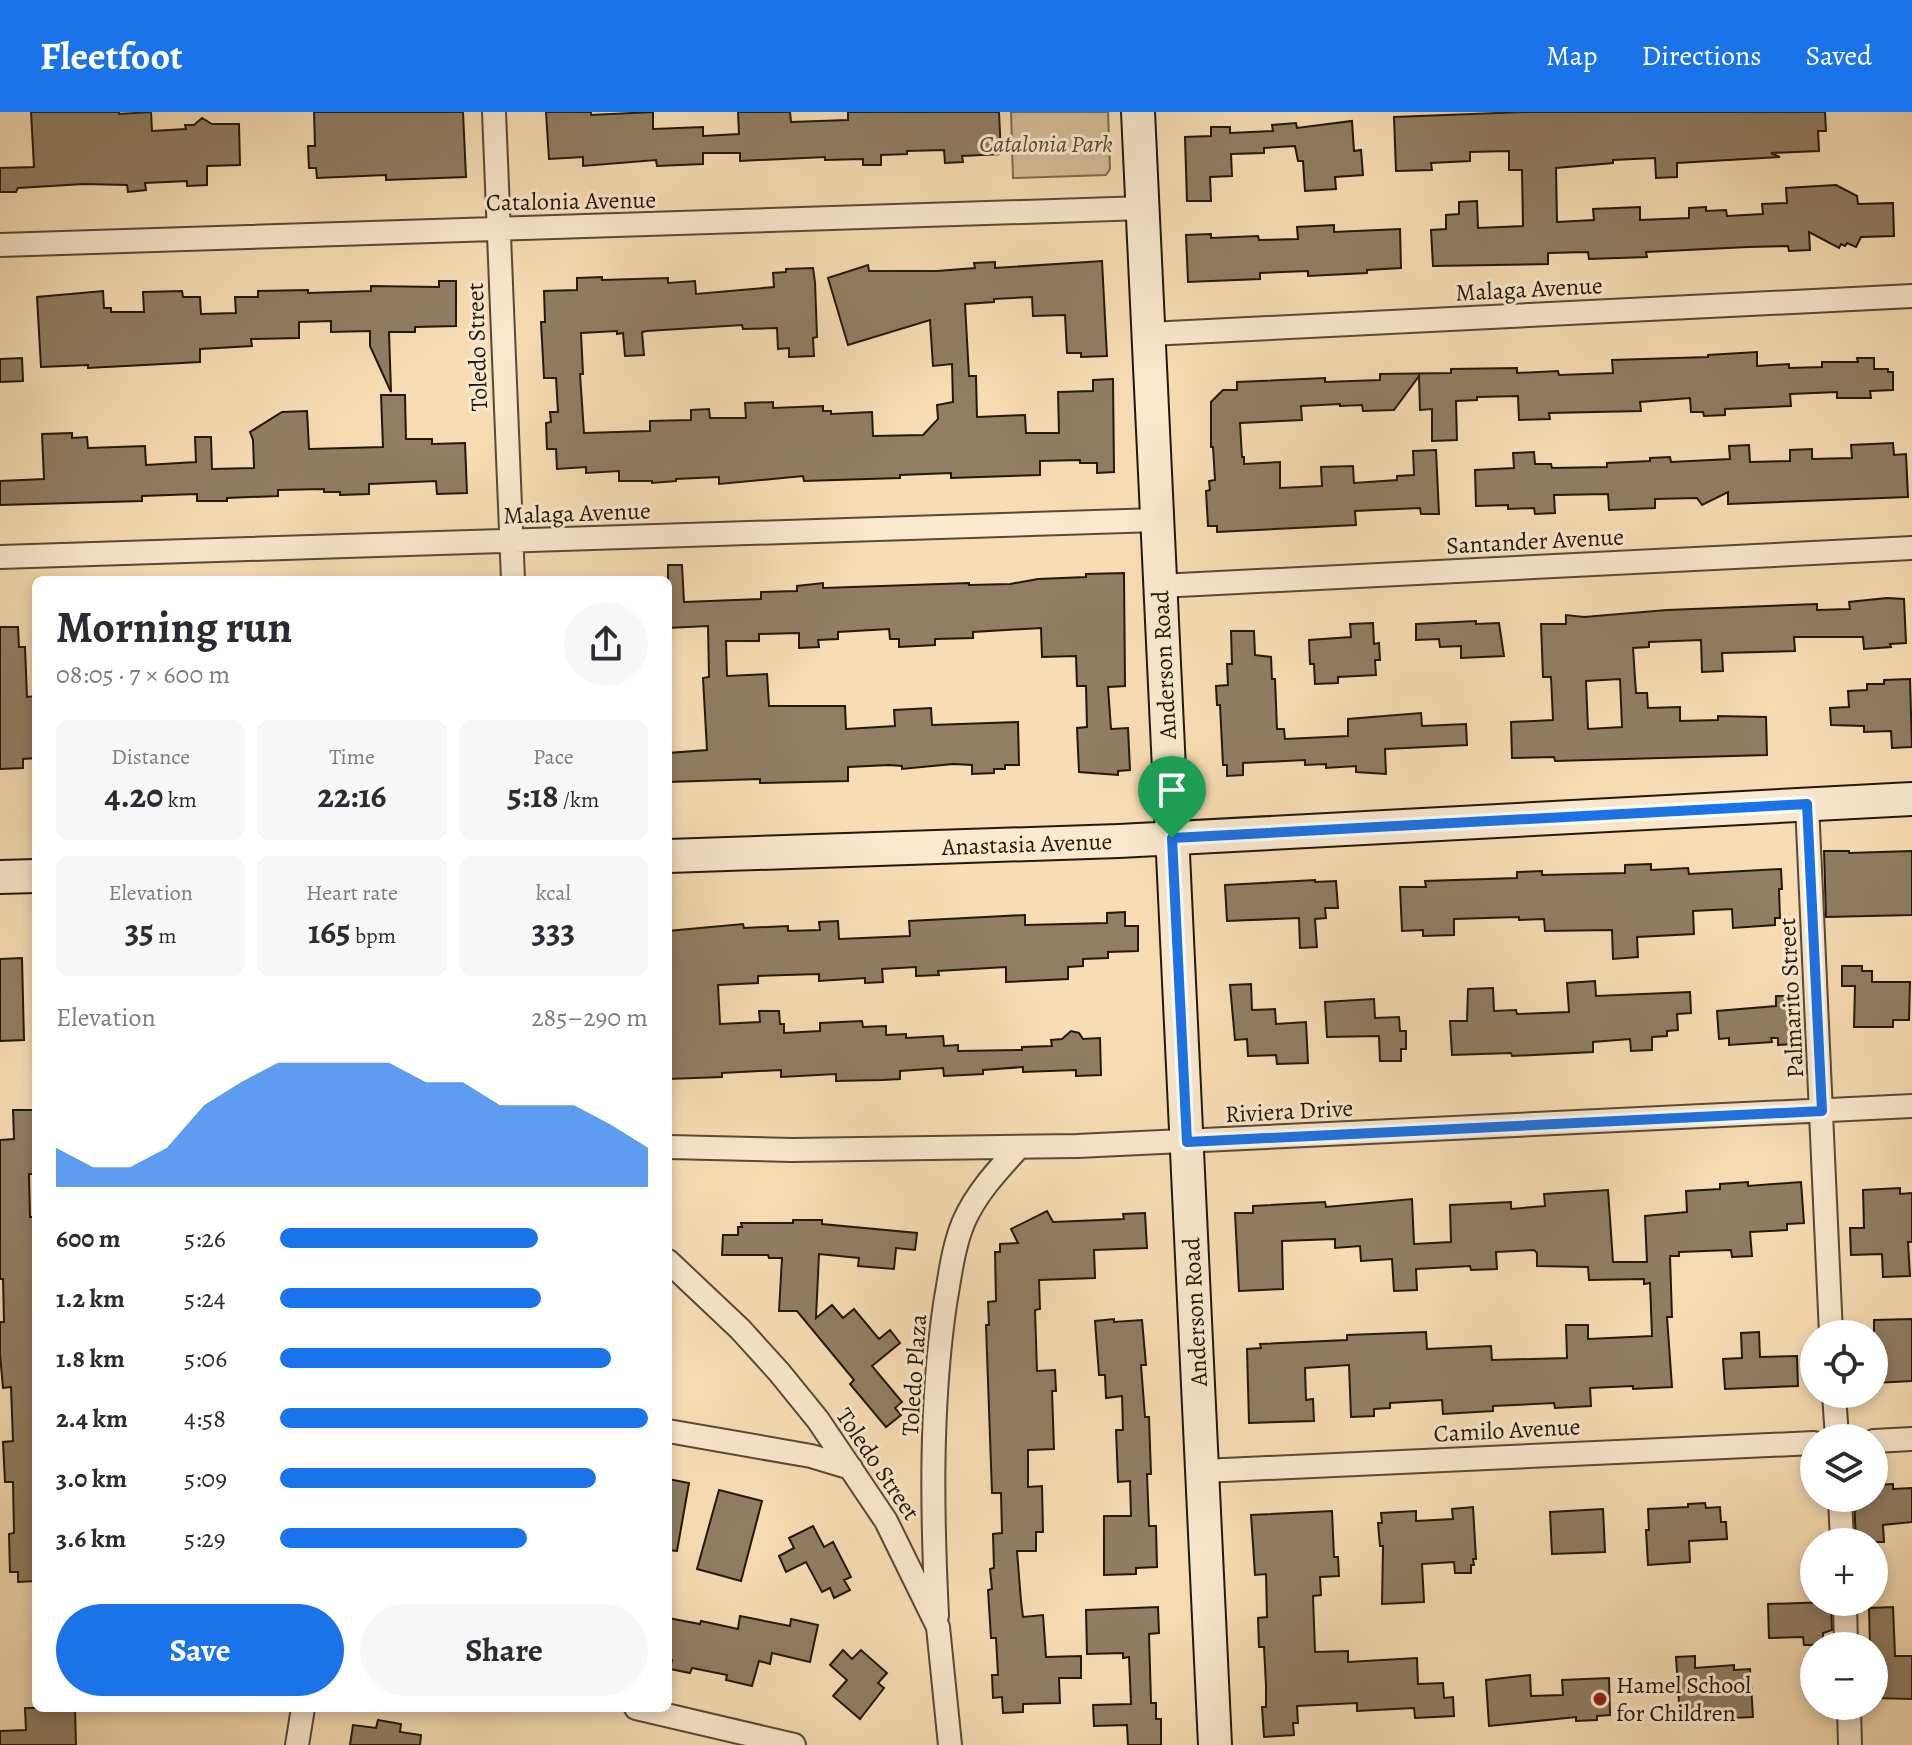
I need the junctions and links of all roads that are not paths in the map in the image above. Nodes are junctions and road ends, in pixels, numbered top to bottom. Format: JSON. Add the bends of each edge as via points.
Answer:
{"nodes":[{"id":1,"x":494,"y":112,"type":"edge"},
{"id":2,"x":1138,"y":112,"type":"edge"},
{"id":3,"x":1144,"y":208,"type":"junction"},
{"id":4,"x":498,"y":229,"type":"junction"},
{"id":5,"x":0,"y":245,"type":"edge"},
{"id":6,"x":1912,"y":296,"type":"edge"},
{"id":7,"x":1149,"y":334,"type":"junction"},
{"id":8,"x":1157,"y":520,"type":"junction"},
{"id":9,"x":511,"y":541,"type":"junction"},
{"id":10,"x":1912,"y":548,"type":"edge"},
{"id":11,"x":0,"y":557,"type":"edge"},
{"id":12,"x":513,"y":576,"type":"edge"},
{"id":13,"x":1160,"y":586,"type":"junction"},
{"id":14,"x":1912,"y":799,"type":"edge"},
{"id":15,"x":1807,"y":804,"type":"junction"},
{"id":16,"x":1172,"y":838,"type":"junction"},
{"id":17,"x":672,"y":856,"type":"edge"},
{"id":18,"x":32,"y":876,"type":"edge"},
{"id":19,"x":0,"y":877,"type":"edge"},
{"id":20,"x":1912,"y":1106,"type":"edge"},
{"id":21,"x":1822,"y":1111,"type":"junction"},
{"id":22,"x":1187,"y":1142,"type":"junction"},
{"id":23,"x":672,"y":1147,"type":"edge"},
{"id":24,"x":1019,"y":1147,"type":"junction"},
{"id":25,"x":672,"y":1265,"type":"edge"},
{"id":26,"x":1830,"y":1320,"type":"edge"},
{"id":27,"x":672,"y":1432,"type":"edge"},
{"id":28,"x":1912,"y":1439,"type":"edge"},
{"id":29,"x":1888,"y":1440,"type":"edge"},
{"id":30,"x":1800,"y":1444,"type":"edge"},
{"id":31,"x":851,"y":1468,"type":"junction"},
{"id":32,"x":1203,"y":1471,"type":"junction"},
{"id":33,"x":938,"y":1627,"type":"junction"},
{"id":34,"x":302,"y":1712,"type":"edge"},
{"id":35,"x":653,"y":1712,"type":"edge"},
{"id":36,"x":1849,"y":1720,"type":"edge"},
{"id":37,"x":297,"y":1745,"type":"edge"},
{"id":38,"x":794,"y":1745,"type":"edge"},
{"id":39,"x":950,"y":1745,"type":"edge"},
{"id":40,"x":1215,"y":1745,"type":"edge"},
{"id":41,"x":1850,"y":1745,"type":"edge"}],
"edges":[{"from":1,"to":4,"type":"street","name":"Toledo Street"},
{"from":2,"to":3,"type":"street","name":"Anderson Road"},
{"from":3,"to":4,"type":"street","name":"Catalonia Avenue"},
{"from":3,"to":7,"type":"street","name":"Anderson Road"},
{"from":4,"to":5,"type":"street","name":"Catalonia Avenue"},
{"from":4,"to":9,"type":"street","name":"Toledo Street"},
{"from":6,"to":7,"type":"street","name":"Malaga Avenue"},
{"from":7,"to":8,"type":"street","name":"Anderson Road"},
{"from":8,"to":9,"type":"street","name":"Malaga Avenue"},
{"from":8,"to":13,"type":"street","name":"Anderson Road"},
{"from":9,"to":11,"type":"street","name":"Malaga Avenue"},
{"from":9,"to":12,"type":"street","name":"Toledo Street"},
{"from":10,"to":13,"type":"street","name":"Santander Avenue"},
{"from":13,"to":16,"type":"street","name":"Anderson Road"},
{"from":14,"to":15,"type":"street","name":"Anastasia Avenue"},
{"from":15,"to":16,"type":"street","name":"Anastasia Avenue"},
{"from":15,"to":21,"type":"street","name":"Palmarito Street"},
{"from":16,"to":17,"type":"street","name":"Anastasia Avenue"},
{"from":16,"to":22,"type":"street","name":"Anderson Road"},
{"from":18,"to":19,"type":"street"},
{"from":20,"to":21,"type":"street","name":"Riviera Drive"},
{"from":21,"to":22,"type":"street","name":"Riviera Drive"},
{"from":21,"to":26,"type":"street","name":"Palmarito Street"},
{"from":22,"to":24,"type":"street","name":"Riviera Drive"},
{"from":22,"to":32,"type":"street","name":"Anderson Road"},
{"from":23,"to":24,"type":"street","name":"Riviera Drive"},
{"from":24,"to":33,"type":"street","name":"Toledo Plaza","via":[[965,1219],[949,1284],[936,1396]]},
{"from":25,"to":31,"type":"street","name":"Toledo Street","via":[[755,1344]]},
{"from":27,"to":31,"type":"street"},
{"from":28,"to":29,"type":"street"},
{"from":30,"to":32,"type":"street","name":"Camilo Avenue"},
{"from":31,"to":33,"type":"street","name":"Toledo Street","via":[[895,1536]]},
{"from":32,"to":40,"type":"street","name":"Anderson Road"},
{"from":33,"to":39,"type":"street","name":"Toledo Street"},
{"from":34,"to":37,"type":"street"},
{"from":35,"to":38,"type":"street"},
{"from":36,"to":41,"type":"street"}]}
